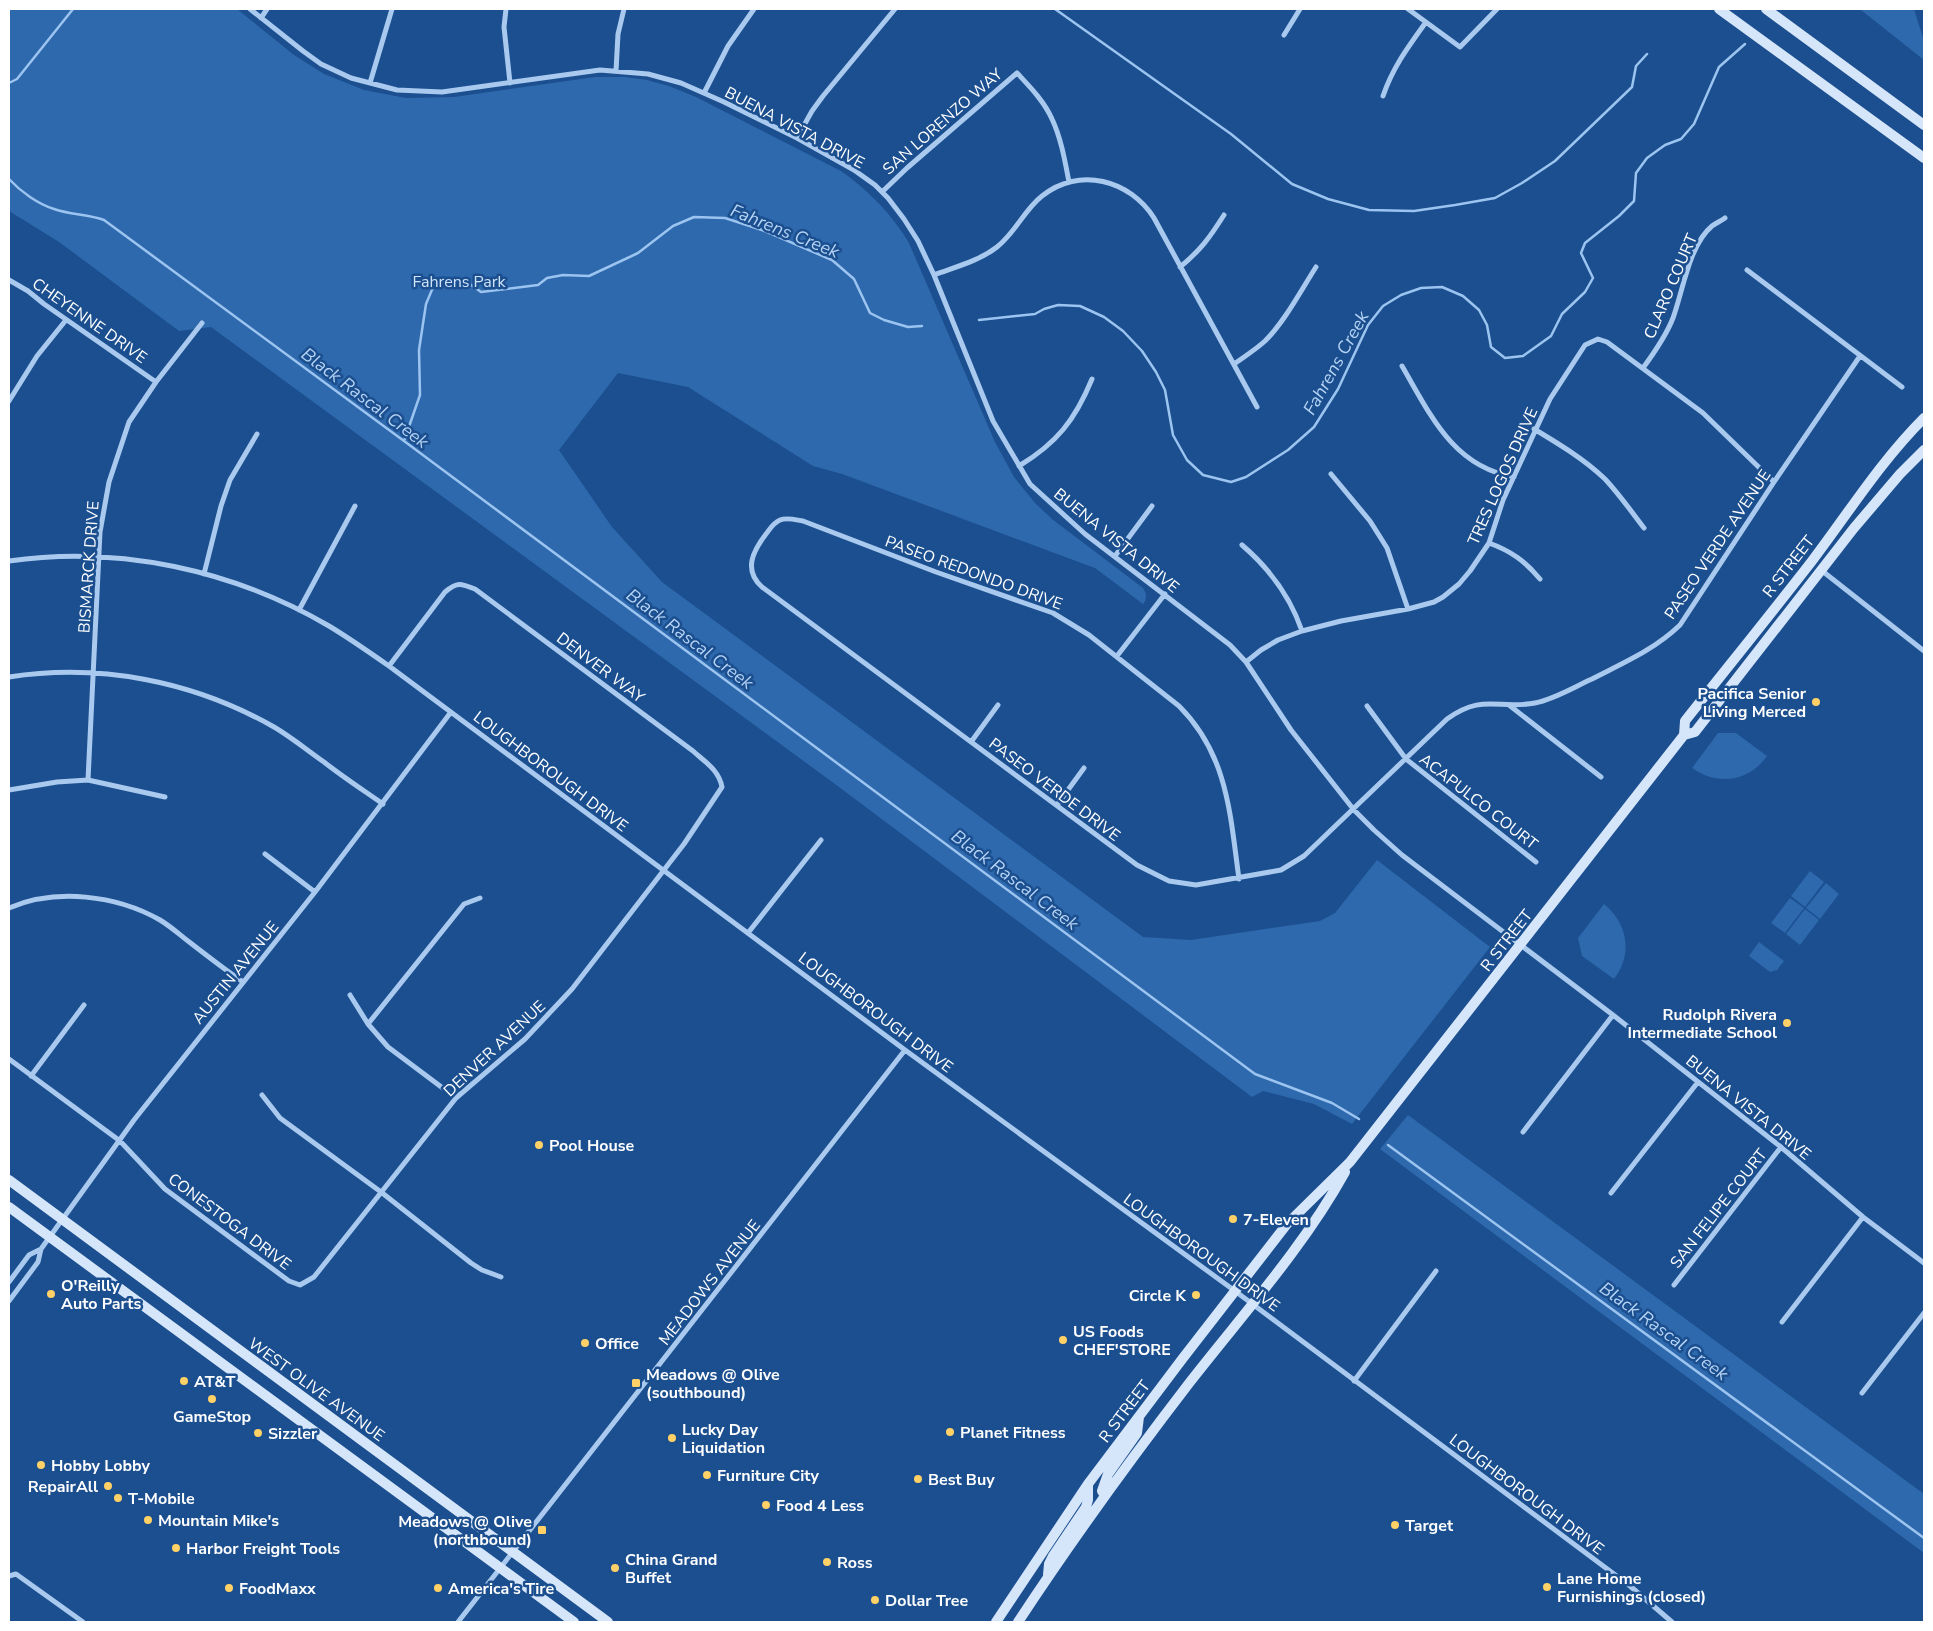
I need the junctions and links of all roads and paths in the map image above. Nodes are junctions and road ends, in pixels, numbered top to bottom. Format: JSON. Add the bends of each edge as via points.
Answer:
{"nodes":[{"id":1,"x":250,"y":9,"type":"edge"},
{"id":2,"x":267,"y":9,"type":"edge"},
{"id":3,"x":392,"y":9,"type":"edge"},
{"id":4,"x":506,"y":9,"type":"edge"},
{"id":5,"x":624,"y":9,"type":"edge"},
{"id":6,"x":754,"y":9,"type":"edge"},
{"id":7,"x":895,"y":9,"type":"edge"},
{"id":8,"x":1300,"y":9,"type":"edge"},
{"id":9,"x":1408,"y":9,"type":"edge"},
{"id":10,"x":1497,"y":9,"type":"edge"},
{"id":11,"x":1719,"y":9,"type":"edge"},
{"id":12,"x":1766,"y":9,"type":"edge"},
{"id":13,"x":262,"y":18,"type":"junction"},
{"id":14,"x":1426,"y":22,"type":"junction"},
{"id":15,"x":1284,"y":35,"type":"dead end"},
{"id":16,"x":616,"y":70,"type":"junction"},
{"id":17,"x":370,"y":83,"type":"junction"},
{"id":18,"x":510,"y":83,"type":"junction"},
{"id":19,"x":704,"y":94,"type":"junction"},
{"id":20,"x":1382,"y":96,"type":"dead end"},
{"id":21,"x":1924,"y":125,"type":"edge"},
{"id":22,"x":797,"y":138,"type":"junction"},
{"id":23,"x":1924,"y":158,"type":"edge"},
{"id":24,"x":1069,"y":182,"type":"junction"},
{"id":25,"x":882,"y":192,"type":"junction"},
{"id":26,"x":1224,"y":215,"type":"dead end"},
{"id":27,"x":1725,"y":218,"type":"dead end"},
{"id":28,"x":1180,"y":266,"type":"junction"},
{"id":29,"x":1316,"y":268,"type":"dead end"},
{"id":30,"x":1747,"y":270,"type":"dead end"},
{"id":31,"x":934,"y":275,"type":"junction"},
{"id":32,"x":9,"y":280,"type":"edge"},
{"id":33,"x":66,"y":320,"type":"junction"},
{"id":34,"x":202,"y":323,"type":"dead end"},
{"id":35,"x":1860,"y":356,"type":"junction"},
{"id":36,"x":1234,"y":364,"type":"junction"},
{"id":37,"x":1402,"y":366,"type":"dead end"},
{"id":38,"x":1643,"y":368,"type":"junction"},
{"id":39,"x":1092,"y":379,"type":"dead end"},
{"id":40,"x":156,"y":382,"type":"junction"},
{"id":41,"x":1902,"y":387,"type":"dead end"},
{"id":42,"x":9,"y":401,"type":"edge"},
{"id":43,"x":1257,"y":408,"type":"dead end"},
{"id":44,"x":1924,"y":418,"type":"edge"},
{"id":45,"x":1534,"y":429,"type":"junction"},
{"id":46,"x":256,"y":434,"type":"dead end"},
{"id":47,"x":1924,"y":450,"type":"edge"},
{"id":48,"x":1019,"y":466,"type":"junction"},
{"id":49,"x":1331,"y":474,"type":"dead end"},
{"id":50,"x":1514,"y":477,"type":"junction"},
{"id":51,"x":1774,"y":482,"type":"junction"},
{"id":52,"x":355,"y":506,"type":"dead end"},
{"id":53,"x":1152,"y":506,"type":"dead end"},
{"id":54,"x":1644,"y":528,"type":"dead end"},
{"id":55,"x":1489,"y":543,"type":"junction"},
{"id":56,"x":1242,"y":545,"type":"dead end"},
{"id":57,"x":1115,"y":556,"type":"junction"},
{"id":58,"x":99,"y":557,"type":"junction"},
{"id":59,"x":9,"y":561,"type":"edge"},
{"id":60,"x":1821,"y":570,"type":"junction"},
{"id":61,"x":204,"y":574,"type":"junction"},
{"id":62,"x":1540,"y":579,"type":"dead end"},
{"id":63,"x":762,"y":587,"type":"joint"},
{"id":64,"x":1165,"y":594,"type":"junction"},
{"id":65,"x":1408,"y":609,"type":"junction"},
{"id":66,"x":299,"y":610,"type":"junction"},
{"id":67,"x":1302,"y":631,"type":"junction"},
{"id":68,"x":1924,"y":651,"type":"edge"},
{"id":69,"x":1117,"y":656,"type":"junction"},
{"id":70,"x":1246,"y":662,"type":"junction"},
{"id":71,"x":389,"y":666,"type":"junction"},
{"id":72,"x":94,"y":672,"type":"junction"},
{"id":73,"x":9,"y":677,"type":"edge"},
{"id":74,"x":1509,"y":704,"type":"junction"},
{"id":75,"x":998,"y":705,"type":"dead end"},
{"id":76,"x":1367,"y":706,"type":"dead end"},
{"id":77,"x":451,"y":712,"type":"junction"},
{"id":78,"x":1684,"y":736,"type":"junction"},
{"id":79,"x":971,"y":742,"type":"junction"},
{"id":80,"x":1406,"y":759,"type":"junction"},
{"id":81,"x":1084,"y":768,"type":"dead end"},
{"id":82,"x":1602,"y":777,"type":"dead end"},
{"id":83,"x":88,"y":780,"type":"junction"},
{"id":84,"x":9,"y":790,"type":"edge"},
{"id":85,"x":165,"y":797,"type":"dead end"},
{"id":86,"x":383,"y":804,"type":"junction"},
{"id":87,"x":1057,"y":805,"type":"junction"},
{"id":88,"x":1354,"y":810,"type":"junction"},
{"id":89,"x":821,"y":840,"type":"dead end"},
{"id":90,"x":265,"y":854,"type":"dead end"},
{"id":91,"x":1536,"y":862,"type":"dead end"},
{"id":92,"x":663,"y":870,"type":"junction"},
{"id":93,"x":1239,"y":879,"type":"junction"},
{"id":94,"x":314,"y":892,"type":"junction"},
{"id":95,"x":480,"y":898,"type":"dead end"},
{"id":96,"x":9,"y":908,"type":"edge"},
{"id":97,"x":748,"y":933,"type":"junction"},
{"id":98,"x":1521,"y":945,"type":"junction"},
{"id":99,"x":243,"y":982,"type":"junction"},
{"id":100,"x":350,"y":995,"type":"dead end"},
{"id":101,"x":84,"y":1006,"type":"dead end"},
{"id":102,"x":1613,"y":1015,"type":"junction"},
{"id":103,"x":368,"y":1024,"type":"junction"},
{"id":104,"x":905,"y":1050,"type":"junction"},
{"id":105,"x":9,"y":1059,"type":"edge"},
{"id":106,"x":31,"y":1076,"type":"junction"},
{"id":107,"x":1698,"y":1082,"type":"junction"},
{"id":108,"x":262,"y":1095,"type":"dead end"},
{"id":109,"x":456,"y":1098,"type":"junction"},
{"id":110,"x":1523,"y":1132,"type":"dead end"},
{"id":111,"x":120,"y":1141,"type":"junction"},
{"id":112,"x":1781,"y":1147,"type":"junction"},
{"id":113,"x":1350,"y":1162,"type":"junction"},
{"id":114,"x":9,"y":1180,"type":"edge"},
{"id":115,"x":381,"y":1192,"type":"junction"},
{"id":116,"x":1611,"y":1193,"type":"dead end"},
{"id":117,"x":9,"y":1207,"type":"edge"},
{"id":118,"x":1863,"y":1217,"type":"junction"},
{"id":119,"x":62,"y":1219,"type":"junction"},
{"id":120,"x":50,"y":1237,"type":"junction"},
{"id":121,"x":41,"y":1249,"type":"junction"},
{"id":122,"x":1924,"y":1263,"type":"edge"},
{"id":123,"x":1436,"y":1271,"type":"dead end"},
{"id":124,"x":501,"y":1277,"type":"dead end"},
{"id":125,"x":9,"y":1282,"type":"edge"},
{"id":126,"x":1674,"y":1284,"type":"dead end"},
{"id":127,"x":300,"y":1285,"type":"joint"},
{"id":128,"x":1235,"y":1292,"type":"junction"},
{"id":129,"x":9,"y":1301,"type":"edge"},
{"id":130,"x":1252,"y":1304,"type":"junction"},
{"id":131,"x":1924,"y":1313,"type":"edge"},
{"id":132,"x":1782,"y":1322,"type":"dead end"},
{"id":133,"x":1354,"y":1381,"type":"junction"},
{"id":134,"x":1862,"y":1393,"type":"dead end"},
{"id":135,"x":1139,"y":1416,"type":"junction"},
{"id":136,"x":1088,"y":1484,"type":"junction"},
{"id":137,"x":1105,"y":1496,"type":"junction"},
{"id":138,"x":514,"y":1553,"type":"junction"},
{"id":139,"x":501,"y":1568,"type":"junction"},
{"id":140,"x":9,"y":1576,"type":"edge"},
{"id":141,"x":1048,"y":1576,"type":"junction"},
{"id":142,"x":997,"y":1621,"type":"edge"},
{"id":143,"x":83,"y":1622,"type":"edge"},
{"id":144,"x":458,"y":1622,"type":"edge"},
{"id":145,"x":574,"y":1622,"type":"edge"},
{"id":146,"x":608,"y":1622,"type":"edge"},
{"id":147,"x":1018,"y":1622,"type":"edge"},
{"id":148,"x":1672,"y":1622,"type":"edge"}],
"edges":[{"from":1,"to":13,"type":"street","name":"BUENA VISTA DRIVE"},
{"from":2,"to":13,"type":"street"},
{"from":3,"to":17,"type":"street"},
{"from":4,"to":18,"type":"street","via":[[504,27]]},
{"from":5,"to":16,"type":"street","via":[[618,34]]},
{"from":6,"to":19,"type":"street","via":[[728,46]]},
{"from":7,"to":22,"type":"street","via":[[823,96]]},
{"from":8,"to":15,"type":"street"},
{"from":9,"to":14,"type":"street"},
{"from":10,"to":14,"type":"street","via":[[1460,47]]},
{"from":11,"to":23,"type":"street"},
{"from":12,"to":21,"type":"street"},
{"from":13,"to":17,"type":"street","name":"BUENA VISTA DRIVE","via":[[321,64],[350,78]]},
{"from":14,"to":20,"type":"street","via":[[1398,61]]},
{"from":16,"to":18,"type":"street","name":"BUENA VISTA DRIVE"},
{"from":16,"to":19,"type":"street","name":"BUENA VISTA DRIVE","via":[[663,78]]},
{"from":17,"to":18,"type":"street","name":"BUENA VISTA DRIVE","via":[[424,93]]},
{"from":19,"to":22,"type":"street","name":"BUENA VISTA DRIVE"},
{"from":22,"to":25,"type":"street","name":"BUENA VISTA DRIVE","via":[[847,165]]},
{"from":24,"to":25,"type":"street","name":"SAN LORENZO WAY","via":[[1052,117],[1017,73]]},
{"from":24,"to":28,"type":"street","via":[[1101,180],[1130,192],[1149,210]]},
{"from":24,"to":31,"type":"street","via":[[1042,196],[995,248]]},
{"from":25,"to":31,"type":"street","name":"BUENA VISTA DRIVE","via":[[909,226]]},
{"from":26,"to":28,"type":"street","via":[[1206,243]]},
{"from":27,"to":38,"type":"street","name":"CLARO COURT","via":[[1702,237],[1672,320]]},
{"from":28,"to":36,"type":"street"},
{"from":29,"to":36,"type":"street","via":[[1266,340]]},
{"from":30,"to":35,"type":"street"},
{"from":31,"to":48,"type":"street","name":"BUENA VISTA DRIVE","via":[[993,421]]},
{"from":32,"to":33,"type":"street","name":"CHEYENNE DRIVE"},
{"from":33,"to":40,"type":"street","name":"CHEYENNE DRIVE"},
{"from":33,"to":42,"type":"street","via":[[37,356]]},
{"from":34,"to":40,"type":"street","name":"BISMARCK DRIVE"},
{"from":35,"to":41,"type":"street"},
{"from":35,"to":51,"type":"street","name":"PASEO VERDE AVENUE"},
{"from":36,"to":43,"type":"street"},
{"from":37,"to":50,"type":"street","via":[[1436,424],[1456,448],[1474,463],[1496,474]]},
{"from":38,"to":45,"type":"street","name":"TRES LOGOS DRIVE","via":[[1607,342],[1598,339],[1585,345]]},
{"from":38,"to":51,"type":"street","via":[[1703,413]]},
{"from":39,"to":48,"type":"street","via":[[1071,420],[1042,450]]},
{"from":40,"to":58,"type":"street","name":"BISMARCK DRIVE","via":[[130,422],[115,459],[105,498]]},
{"from":44,"to":78,"type":"street","name":"R STREET","via":[[1870,479],[1811,561],[1684,721]]},
{"from":45,"to":50,"type":"street","name":"TRES LOGOS DRIVE"},
{"from":45,"to":54,"type":"street","via":[[1603,477]]},
{"from":46,"to":61,"type":"street","via":[[230,480]]},
{"from":47,"to":60,"type":"street","name":"R STREET","via":[[1894,480]]},
{"from":48,"to":57,"type":"street","name":"BUENA VISTA DRIVE","via":[[1030,484],[1046,500]]},
{"from":49,"to":65,"type":"street","via":[[1370,521],[1387,548]]},
{"from":50,"to":55,"type":"street","name":"TRES LOGOS DRIVE"},
{"from":51,"to":74,"type":"street","name":"PASEO VERDE AVENUE","via":[[1680,625],[1666,639],[1569,690],[1536,703]]},
{"from":52,"to":66,"type":"street"},
{"from":53,"to":57,"type":"street"},
{"from":55,"to":62,"type":"street","via":[[1521,558]]},
{"from":55,"to":65,"type":"street","name":"TRES LOGOS DRIVE","via":[[1460,584],[1434,602]]},
{"from":56,"to":67,"type":"street","via":[[1278,583]]},
{"from":57,"to":64,"type":"street","name":"BUENA VISTA DRIVE"},
{"from":58,"to":59,"type":"street","name":"LOUGHBOROUGH DRIVE"},
{"from":58,"to":61,"type":"street","name":"LOUGHBOROUGH DRIVE","via":[[149,562]]},
{"from":58,"to":72,"type":"street","name":"BISMARCK DRIVE"},
{"from":60,"to":68,"type":"street"},
{"from":60,"to":78,"type":"street","name":"R STREET","via":[[1694,732]]},
{"from":61,"to":66,"type":"street","name":"LOUGHBOROUGH DRIVE","via":[[246,587]]},
{"from":63,"to":69,"type":"street","name":"PASEO REDONDO DRIVE","via":[[753,572],[755,549],[778,522],[785,519],[803,521],[1052,613]]},
{"from":63,"to":79,"type":"street","name":"PASEO VERDE DRIVE"},
{"from":64,"to":69,"type":"street"},
{"from":64,"to":70,"type":"street","name":"BUENA VISTA DRIVE"},
{"from":65,"to":67,"type":"street","name":"TRES LOGOS DRIVE"},
{"from":66,"to":71,"type":"street","name":"LOUGHBOROUGH DRIVE"},
{"from":67,"to":70,"type":"street","name":"TRES LOGOS DRIVE","via":[[1278,640]]},
{"from":69,"to":93,"type":"street","name":"PASEO REDONDO DRIVE","via":[[1179,706],[1210,745],[1231,813]]},
{"from":70,"to":88,"type":"street","name":"BUENA VISTA DRIVE","via":[[1291,730]]},
{"from":71,"to":77,"type":"street","name":"LOUGHBOROUGH DRIVE"},
{"from":71,"to":92,"type":"street","name":"DENVER WAY","via":[[445,592],[461,583],[474,588],[692,751],[721,777],[722,787],[714,801]]},
{"from":72,"to":73,"type":"street"},
{"from":72,"to":83,"type":"street","name":"BISMARCK DRIVE"},
{"from":72,"to":86,"type":"street","via":[[169,684],[240,710],[274,727]]},
{"from":74,"to":80,"type":"street","name":"PASEO VERDE AVENUE","via":[[1484,703],[1458,711]]},
{"from":74,"to":82,"type":"street"},
{"from":75,"to":79,"type":"street"},
{"from":76,"to":80,"type":"street","name":"ACAPULCO COURT"},
{"from":77,"to":86,"type":"street","name":"AUSTIN AVENUE"},
{"from":77,"to":92,"type":"street","name":"LOUGHBOROUGH DRIVE"},
{"from":78,"to":98,"type":"street","name":"R STREET"},
{"from":79,"to":87,"type":"street","name":"PASEO VERDE DRIVE"},
{"from":80,"to":88,"type":"street","name":"PASEO VERDE AVENUE"},
{"from":80,"to":91,"type":"street","name":"ACAPULCO COURT"},
{"from":81,"to":87,"type":"street"},
{"from":83,"to":84,"type":"street"},
{"from":83,"to":85,"type":"street"},
{"from":86,"to":94,"type":"street","name":"AUSTIN AVENUE"},
{"from":87,"to":93,"type":"street","name":"PASEO VERDE DRIVE","via":[[1137,865],[1169,881],[1196,885]]},
{"from":88,"to":93,"type":"street","name":"PASEO VERDE DRIVE","via":[[1304,856],[1280,870]]},
{"from":88,"to":98,"type":"street","name":"BUENA VISTA DRIVE","via":[[1402,855]]},
{"from":89,"to":97,"type":"street"},
{"from":90,"to":94,"type":"street"},
{"from":92,"to":97,"type":"street","name":"LOUGHBOROUGH DRIVE"},
{"from":92,"to":109,"type":"street","name":"DENVER AVENUE","via":[[562,1001],[526,1039]]},
{"from":94,"to":99,"type":"street","name":"AUSTIN AVENUE"},
{"from":95,"to":103,"type":"street","via":[[464,904]]},
{"from":96,"to":99,"type":"street","via":[[51,897],[88,897],[124,904],[160,920]]},
{"from":97,"to":104,"type":"street","name":"LOUGHBOROUGH DRIVE"},
{"from":98,"to":102,"type":"street","name":"BUENA VISTA DRIVE"},
{"from":98,"to":113,"type":"street","name":"R STREET"},
{"from":99,"to":111,"type":"street","name":"AUSTIN AVENUE"},
{"from":100,"to":103,"type":"street"},
{"from":101,"to":106,"type":"street"},
{"from":102,"to":107,"type":"street","name":"BUENA VISTA DRIVE"},
{"from":102,"to":110,"type":"street"},
{"from":103,"to":109,"type":"street","via":[[388,1047]]},
{"from":104,"to":128,"type":"street","name":"LOUGHBOROUGH DRIVE"},
{"from":104,"to":138,"type":"street","name":"MEADOWS AVENUE"},
{"from":105,"to":106,"type":"street","name":"CONESTOGA DRIVE"},
{"from":106,"to":111,"type":"street","name":"CONESTOGA DRIVE"},
{"from":107,"to":112,"type":"street","name":"BUENA VISTA DRIVE"},
{"from":107,"to":116,"type":"street"},
{"from":108,"to":115,"type":"street","via":[[280,1118]]},
{"from":109,"to":115,"type":"street","name":"DENVER AVENUE"},
{"from":111,"to":119,"type":"street","name":"AUSTIN AVENUE"},
{"from":111,"to":127,"type":"street","name":"CONESTOGA DRIVE","via":[[165,1189],[289,1281]]},
{"from":112,"to":118,"type":"street","name":"BUENA VISTA DRIVE"},
{"from":112,"to":126,"type":"street","name":"SAN FELIPE COURT"},
{"from":113,"to":128,"type":"street","name":"R STREET","via":[[1288,1223]]},
{"from":113,"to":130,"type":"street","name":"R STREET","via":[[1329,1200]]},
{"from":114,"to":119,"type":"street","name":"WEST OLIVE AVENUE"},
{"from":115,"to":124,"type":"street","via":[[470,1263]]},
{"from":115,"to":127,"type":"street","name":"DENVER AVENUE","via":[[314,1277]]},
{"from":117,"to":120,"type":"street"},
{"from":118,"to":122,"type":"street","name":"BUENA VISTA DRIVE"},
{"from":118,"to":132,"type":"street"},
{"from":119,"to":120,"type":"street","name":"AUSTIN AVENUE"},
{"from":119,"to":138,"type":"street","name":"WEST OLIVE AVENUE"},
{"from":120,"to":121,"type":"street","name":"AUSTIN AVENUE"},
{"from":120,"to":139,"type":"street"},
{"from":121,"to":125,"type":"street","name":"AUSTIN AVENUE","via":[[29,1255]]},
{"from":121,"to":129,"type":"street","name":"AUSTIN AVENUE","via":[[38,1262]]},
{"from":123,"to":133,"type":"street"},
{"from":128,"to":130,"type":"street","name":"LOUGHBOROUGH DRIVE"},
{"from":128,"to":135,"type":"street","name":"R STREET"},
{"from":130,"to":133,"type":"street","name":"LOUGHBOROUGH DRIVE"},
{"from":130,"to":137,"type":"street","name":"R STREET"},
{"from":131,"to":134,"type":"street"},
{"from":133,"to":148,"type":"street","name":"LOUGHBOROUGH DRIVE","via":[[1630,1586]]},
{"from":135,"to":136,"type":"street","name":"R STREET"},
{"from":135,"to":137,"type":"street","via":[[1137,1433],[1104,1481],[1102,1491]]},
{"from":136,"to":141,"type":"street","via":[[1086,1507],[1053,1556]]},
{"from":136,"to":142,"type":"street","name":"R STREET"},
{"from":137,"to":141,"type":"street","name":"R STREET"},
{"from":138,"to":139,"type":"street","name":"MEADOWS AVENUE"},
{"from":138,"to":146,"type":"street","name":"WEST OLIVE AVENUE"},
{"from":139,"to":144,"type":"street","name":"MEADOWS AVENUE"},
{"from":139,"to":145,"type":"street"},
{"from":140,"to":143,"type":"street","via":[[16,1574]]},
{"from":141,"to":147,"type":"street","name":"R STREET"}]}
